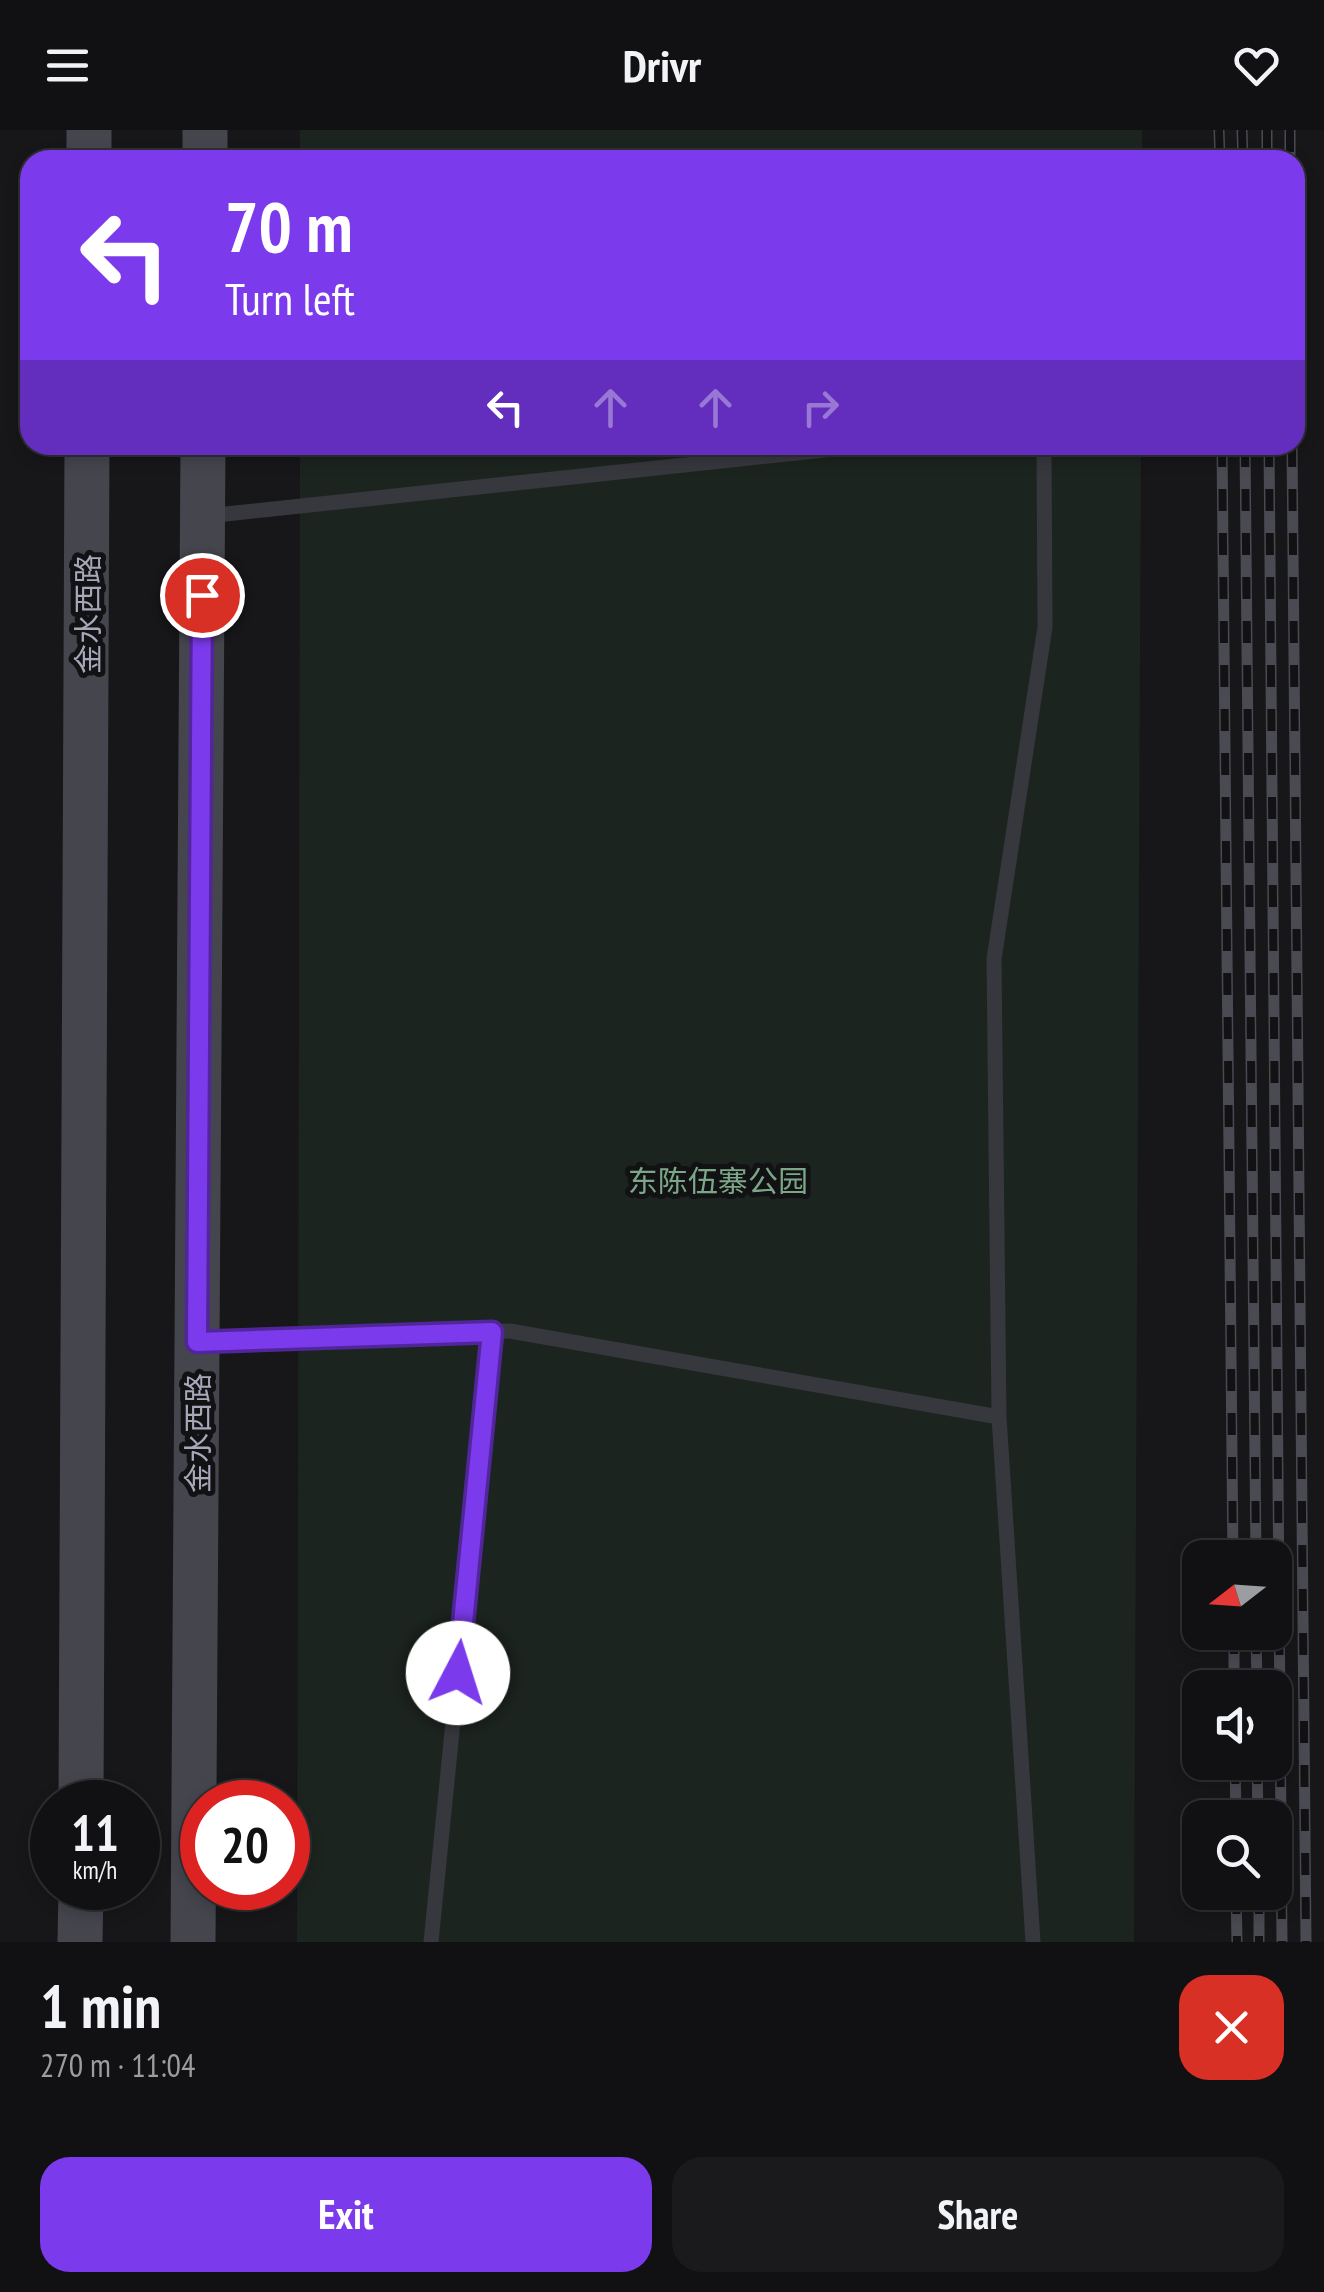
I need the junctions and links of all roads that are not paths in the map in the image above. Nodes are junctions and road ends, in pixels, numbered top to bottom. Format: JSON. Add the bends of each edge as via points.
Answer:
{"nodes":[{"id":1,"x":88,"y":455,"type":"edge"},
{"id":2,"x":203,"y":455,"type":"edge"},
{"id":3,"x":778,"y":455,"type":"edge"},
{"id":4,"x":1044,"y":455,"type":"edge"},
{"id":5,"x":202,"y":516,"type":"junction"},
{"id":6,"x":492,"y":1332,"type":"junction"},
{"id":7,"x":197,"y":1342,"type":"junction"},
{"id":8,"x":999,"y":1417,"type":"junction"},
{"id":9,"x":81,"y":1780,"type":"edge"},
{"id":10,"x":80,"y":1910,"type":"edge"},
{"id":11,"x":80,"y":1942,"type":"edge"},
{"id":12,"x":193,"y":1942,"type":"edge"},
{"id":13,"x":432,"y":1942,"type":"edge"},
{"id":14,"x":1034,"y":1942,"type":"edge"}],
"edges":[{"from":1,"to":9,"type":"main road","name":"金水西路"},
{"from":2,"to":5,"type":"main road","name":"金水西路"},
{"from":3,"to":5,"type":"lane"},
{"from":4,"to":8,"type":"lane","via":[[1045,627],[994,959]]},
{"from":5,"to":7,"type":"main road","name":"金水西路"},
{"from":6,"to":7,"type":"lane"},
{"from":6,"to":8,"type":"lane"},
{"from":6,"to":13,"type":"lane"},
{"from":7,"to":12,"type":"main road","name":"金水西路"},
{"from":8,"to":14,"type":"lane"},
{"from":10,"to":11,"type":"main road"}]}
